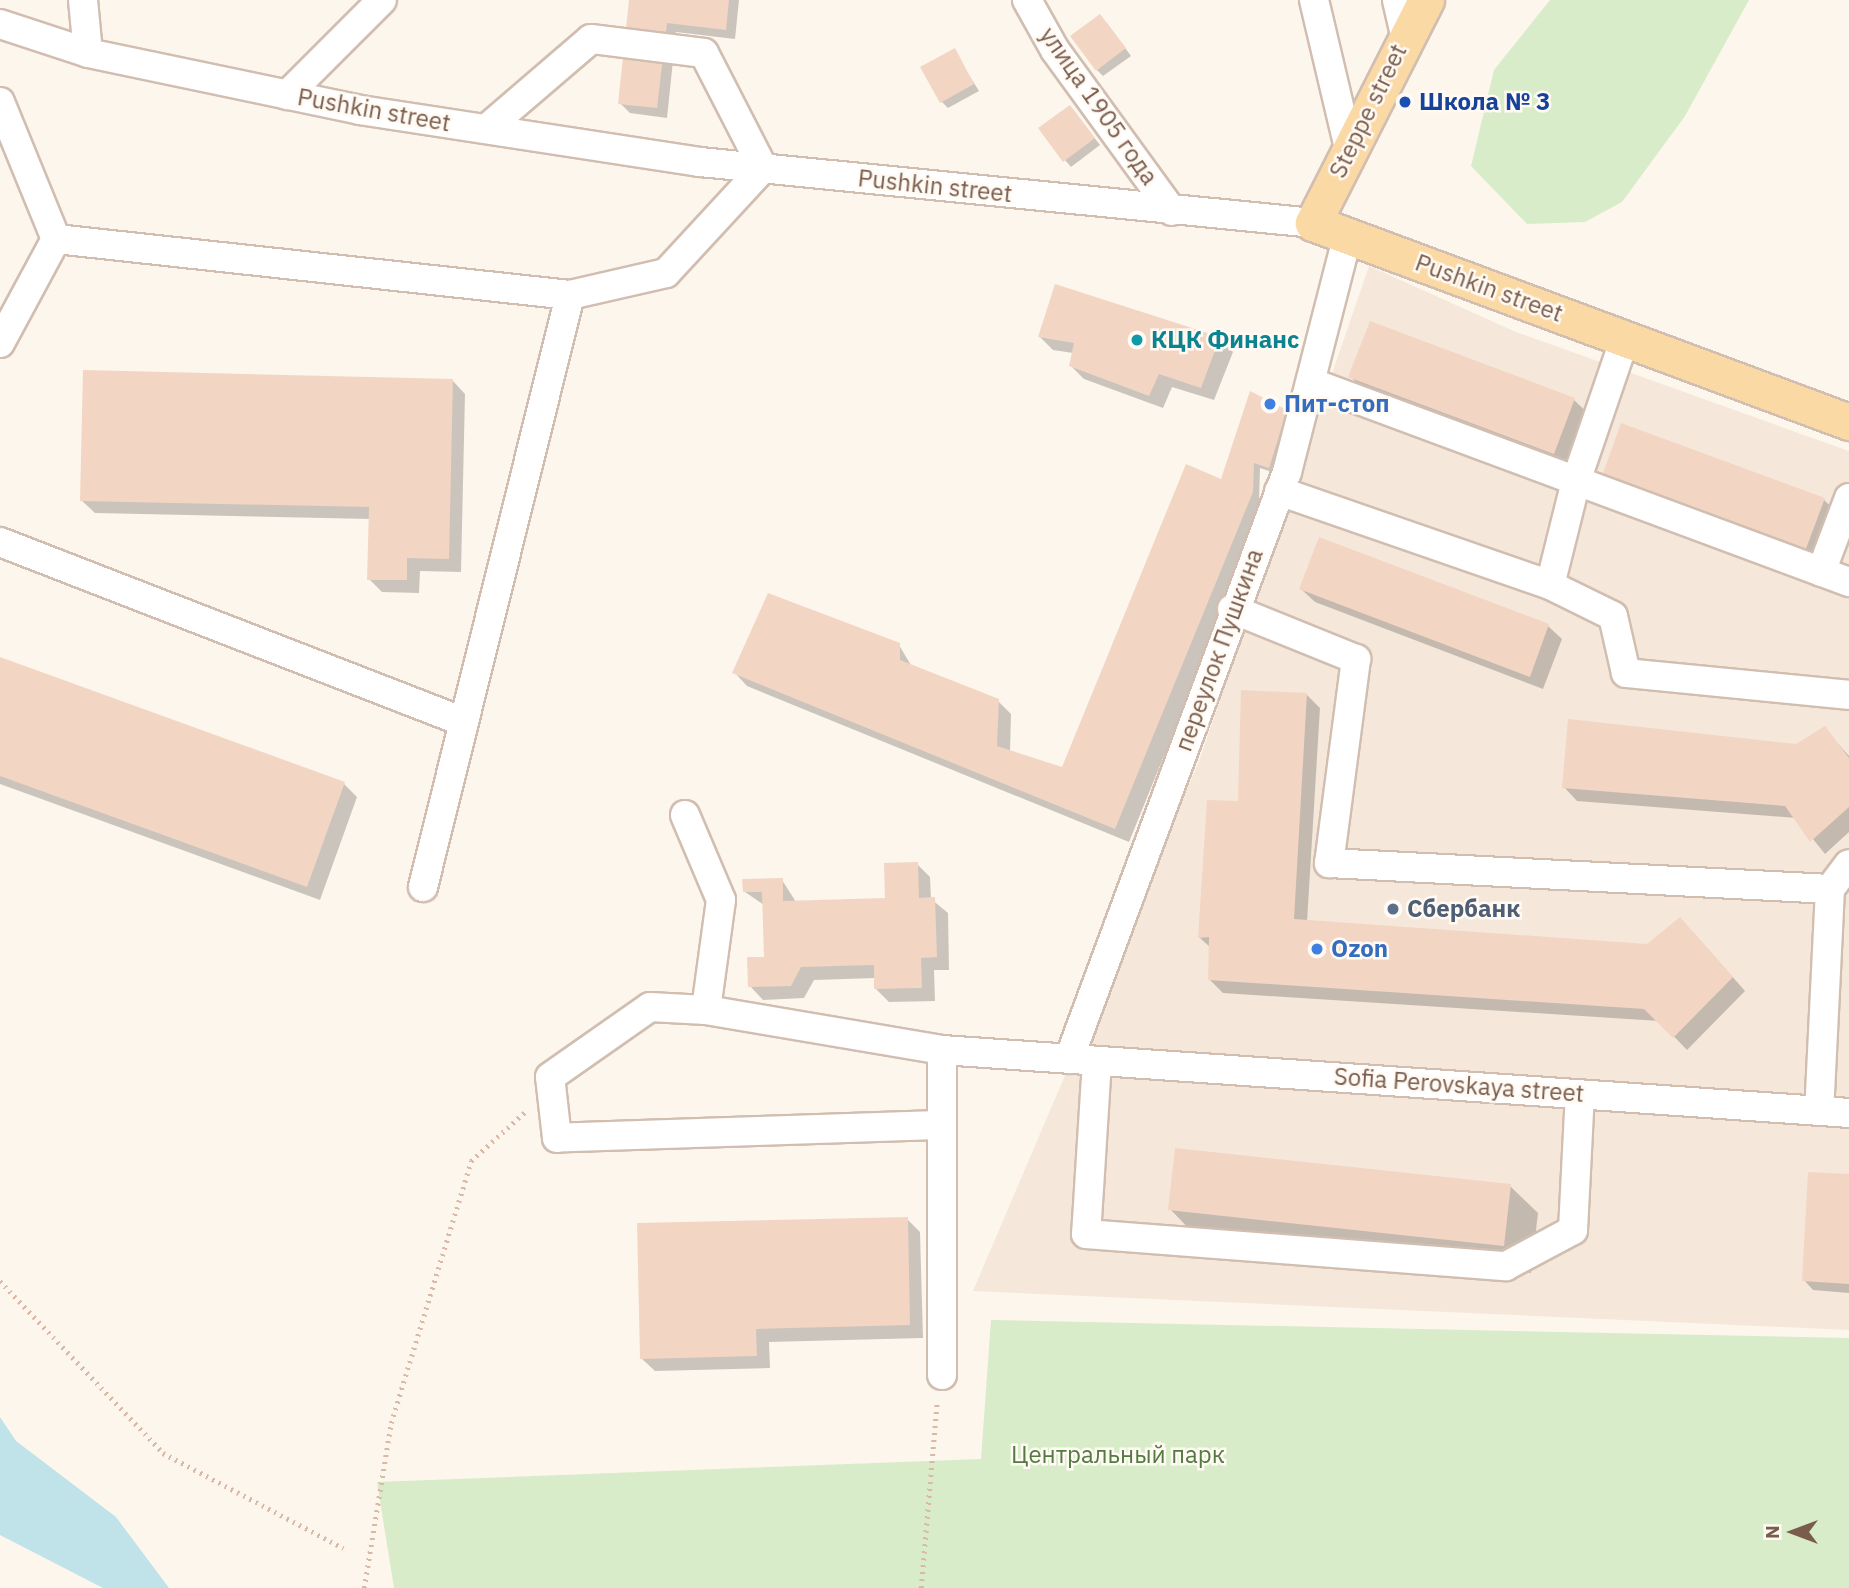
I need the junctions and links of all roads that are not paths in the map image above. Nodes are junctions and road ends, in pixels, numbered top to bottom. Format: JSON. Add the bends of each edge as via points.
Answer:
{"nodes":[{"id":1,"x":83,"y":0,"type":"edge"},
{"id":2,"x":382,"y":0,"type":"edge"},
{"id":3,"x":1027,"y":0,"type":"edge"},
{"id":4,"x":1314,"y":0,"type":"edge"},
{"id":5,"x":1397,"y":0,"type":"edge"},
{"id":6,"x":1426,"y":0,"type":"edge"},
{"id":7,"x":0,"y":24,"type":"edge"},
{"id":8,"x":1405,"y":36,"type":"junction"},
{"id":9,"x":88,"y":53,"type":"junction"},
{"id":10,"x":287,"y":95,"type":"junction"},
{"id":11,"x":0,"y":102,"type":"edge"},
{"id":12,"x":486,"y":129,"type":"junction"},
{"id":13,"x":1349,"y":148,"type":"junction"},
{"id":14,"x":763,"y":168,"type":"junction"},
{"id":15,"x":1172,"y":211,"type":"junction"},
{"id":16,"x":1313,"y":223,"type":"junction"},
{"id":17,"x":1348,"y":235,"type":"junction"},
{"id":18,"x":56,"y":239,"type":"junction"},
{"id":19,"x":570,"y":295,"type":"junction"},
{"id":20,"x":1625,"y":338,"type":"junction"},
{"id":21,"x":0,"y":343,"type":"edge"},
{"id":22,"x":1313,"y":383,"type":"junction"},
{"id":23,"x":1849,"y":422,"type":"edge"},
{"id":24,"x":1576,"y":481,"type":"junction"},
{"id":25,"x":1279,"y":491,"type":"junction"},
{"id":26,"x":1849,"y":498,"type":"edge"},
{"id":27,"x":0,"y":542,"type":"edge"},
{"id":28,"x":1821,"y":572,"type":"junction"},
{"id":29,"x":1849,"y":582,"type":"edge"},
{"id":30,"x":1550,"y":585,"type":"junction"},
{"id":31,"x":1232,"y":609,"type":"junction"},
{"id":32,"x":1849,"y":695,"type":"edge"},
{"id":33,"x":463,"y":722,"type":"junction"},
{"id":34,"x":685,"y":815,"type":"dead end"},
{"id":35,"x":1849,"y":864,"type":"edge"},
{"id":36,"x":423,"y":887,"type":"dead end"},
{"id":37,"x":1830,"y":889,"type":"junction"},
{"id":38,"x":706,"y":1010,"type":"junction"},
{"id":39,"x":942,"y":1050,"type":"junction"},
{"id":40,"x":1069,"y":1059,"type":"junction"},
{"id":41,"x":1097,"y":1061,"type":"junction"},
{"id":42,"x":1580,"y":1094,"type":"junction"},
{"id":43,"x":1819,"y":1110,"type":"junction"},
{"id":44,"x":1849,"y":1112,"type":"edge"},
{"id":45,"x":939,"y":1125,"type":"junction"},
{"id":46,"x":939,"y":1383,"type":"road end"}],
"edges":[{"from":1,"to":9,"type":"street"},
{"from":2,"to":10,"type":"street"},
{"from":3,"to":15,"type":"street","name":"улица 1905 года","via":[[1055,50]]},
{"from":4,"to":13,"type":"street"},
{"from":5,"to":8,"type":"street"},
{"from":6,"to":8,"type":"main road","name":"Steppe street"},
{"from":7,"to":9,"type":"street","name":"Pushkin street"},
{"from":8,"to":13,"type":"main road","name":"Steppe street"},
{"from":9,"to":10,"type":"street","name":"Pushkin street"},
{"from":10,"to":12,"type":"street","name":"Pushkin street"},
{"from":11,"to":18,"type":"street"},
{"from":12,"to":14,"type":"street","name":"Pushkin street"},
{"from":12,"to":14,"type":"street","via":[[591,39],[704,53]]},
{"from":13,"to":16,"type":"main road","name":"Steppe street"},
{"from":14,"to":15,"type":"street","name":"Pushkin street"},
{"from":14,"to":19,"type":"street","via":[[666,273]]},
{"from":15,"to":16,"type":"street","name":"Pushkin street"},
{"from":16,"to":17,"type":"main road","name":"Pushkin street"},
{"from":17,"to":20,"type":"main road","name":"Pushkin street"},
{"from":17,"to":22,"type":"street","name":"переулок Пушкина"},
{"from":18,"to":19,"type":"street"},
{"from":18,"to":21,"type":"street"},
{"from":19,"to":33,"type":"street"},
{"from":20,"to":23,"type":"main road","name":"Pushkin street"},
{"from":20,"to":24,"type":"street"},
{"from":22,"to":24,"type":"street"},
{"from":22,"to":25,"type":"street","name":"переулок Пушкина"},
{"from":24,"to":28,"type":"street"},
{"from":24,"to":30,"type":"street"},
{"from":25,"to":30,"type":"street"},
{"from":25,"to":31,"type":"street","name":"переулок Пушкина"},
{"from":26,"to":28,"type":"street"},
{"from":27,"to":33,"type":"street"},
{"from":28,"to":29,"type":"street"},
{"from":30,"to":32,"type":"street","via":[[1613,616],[1626,673]]},
{"from":31,"to":37,"type":"street","via":[[1356,659],[1329,863]]},
{"from":31,"to":40,"type":"street","name":"переулок Пушкина"},
{"from":33,"to":36,"type":"street"},
{"from":34,"to":38,"type":"street","via":[[721,900]]},
{"from":35,"to":37,"type":"street"},
{"from":37,"to":43,"type":"street"},
{"from":38,"to":39,"type":"street","name":"Sofia Perovskaya street"},
{"from":38,"to":45,"type":"street","name":"Sofia Perovskaya street","via":[[650,1007],[550,1077],[557,1138]]},
{"from":39,"to":40,"type":"street","name":"Sofia Perovskaya street"},
{"from":39,"to":45,"type":"street"},
{"from":40,"to":41,"type":"street","name":"Sofia Perovskaya street"},
{"from":41,"to":42,"type":"street","name":"Sofia Perovskaya street"},
{"from":41,"to":42,"type":"street","via":[[1086,1234],[1506,1266],[1573,1230]]},
{"from":42,"to":43,"type":"street","name":"Sofia Perovskaya street"},
{"from":43,"to":44,"type":"street","name":"Sofia Perovskaya street"},
{"from":45,"to":46,"type":"street"}]}
